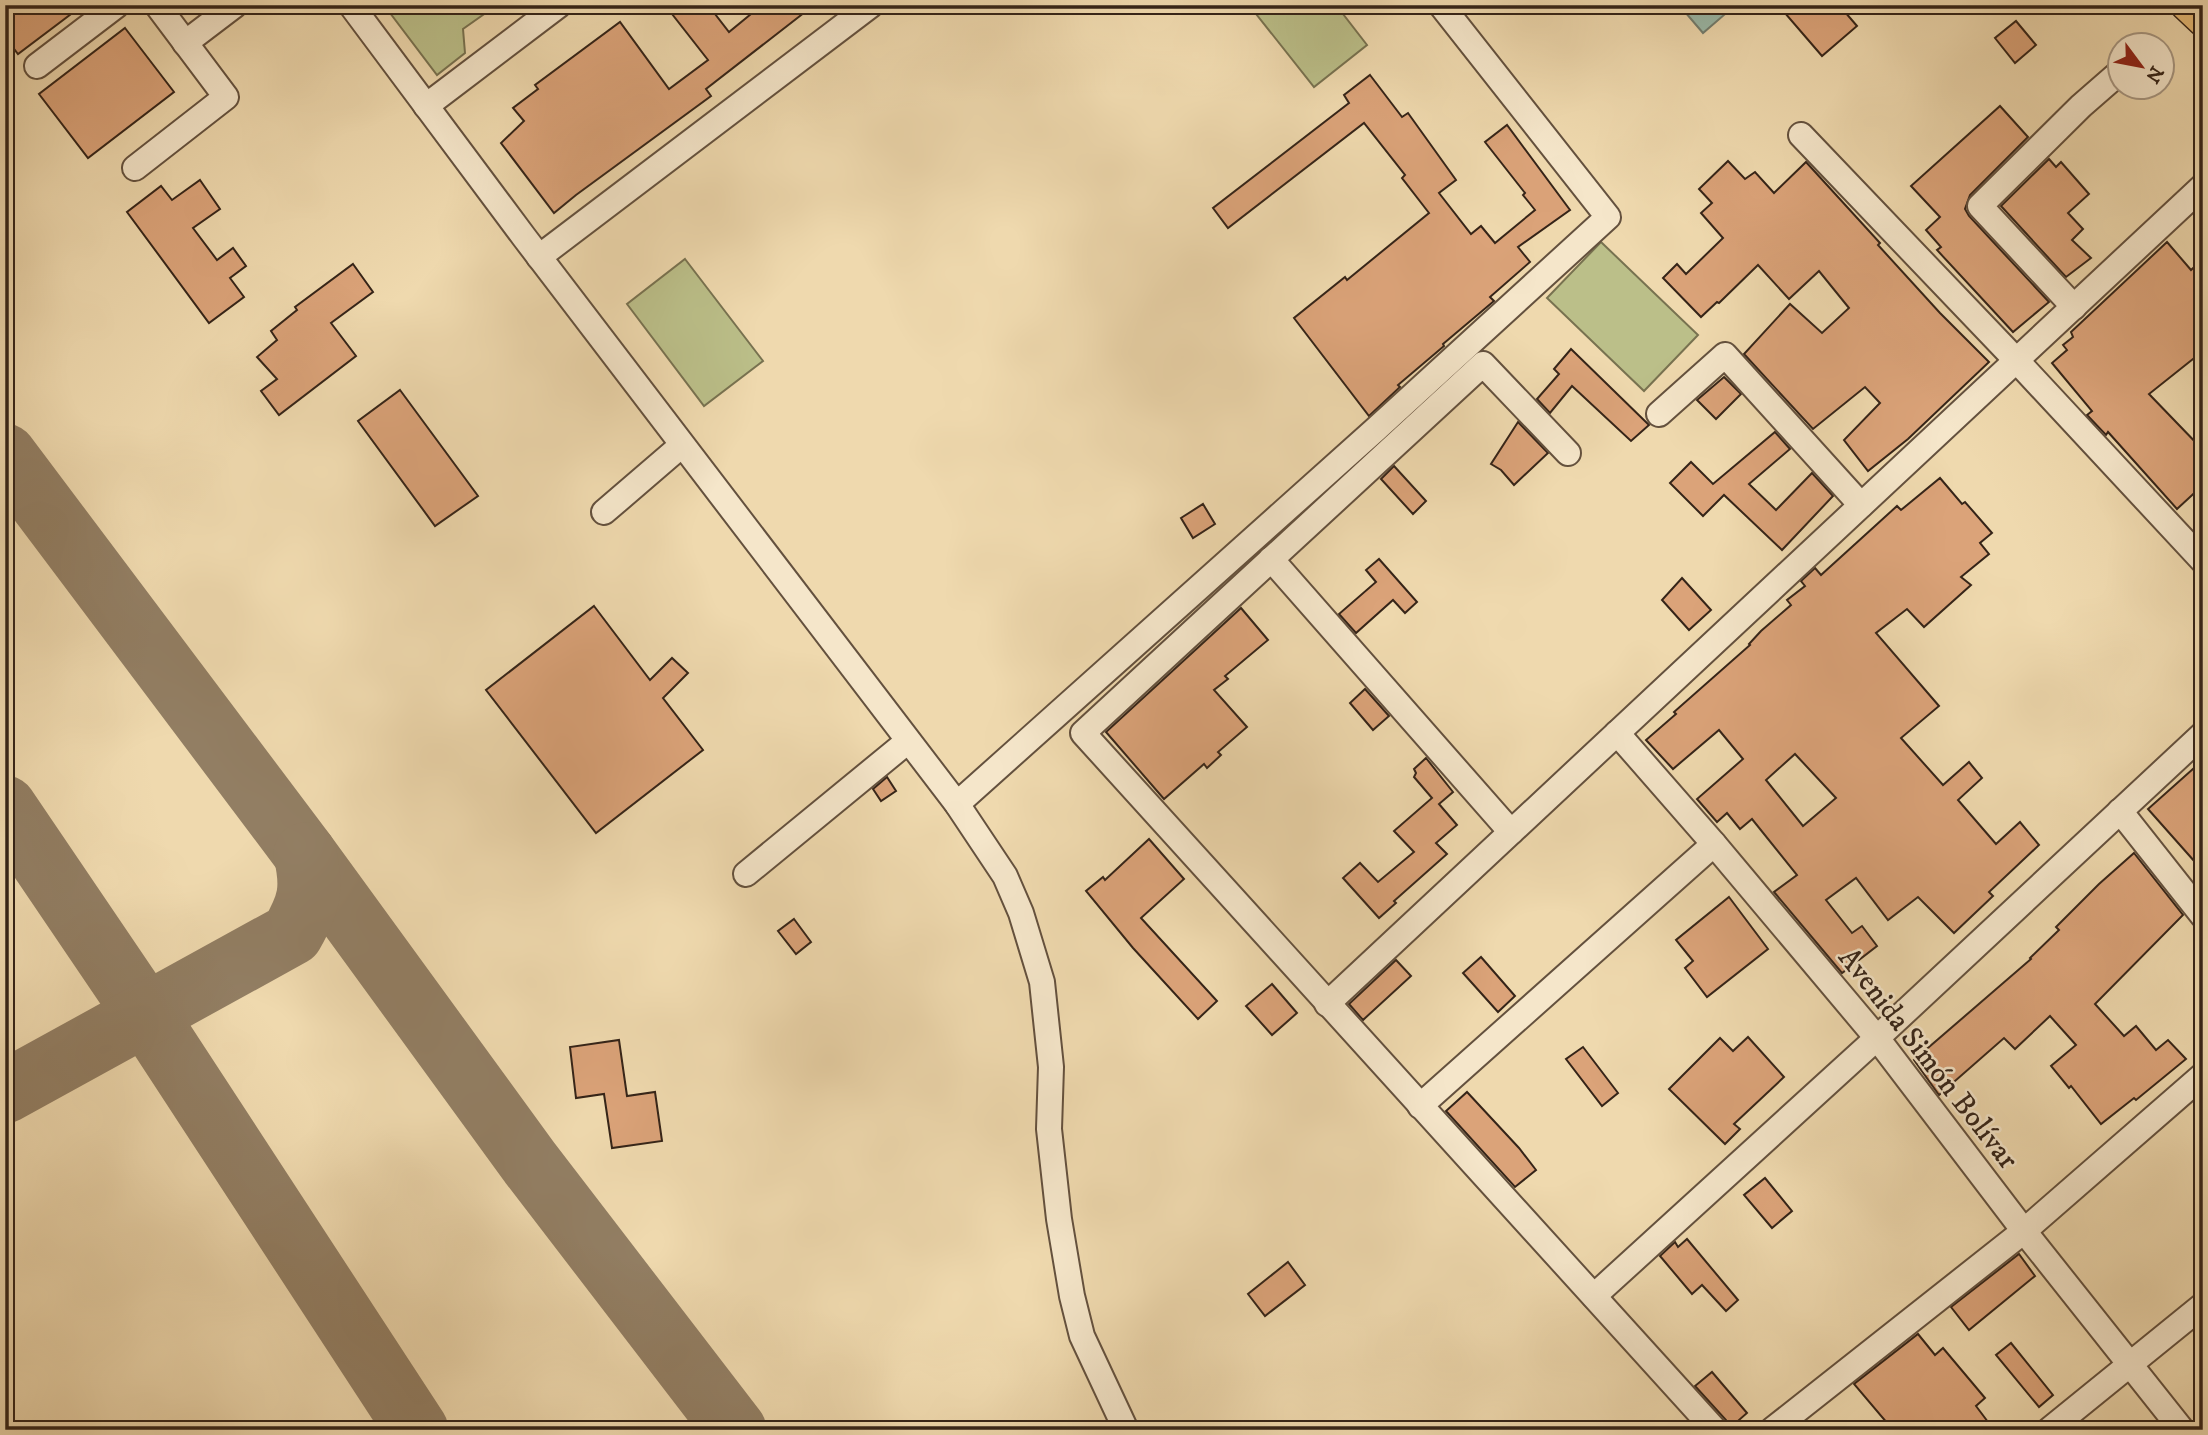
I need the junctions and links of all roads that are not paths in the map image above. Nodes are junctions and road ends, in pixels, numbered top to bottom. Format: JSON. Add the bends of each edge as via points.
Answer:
{"nodes":[{"id":1,"x":117,"y":5,"type":"edge"},
{"id":2,"x":157,"y":5,"type":"edge"},
{"id":3,"x":235,"y":5,"type":"edge"},
{"id":4,"x":351,"y":5,"type":"edge"},
{"id":5,"x":559,"y":5,"type":"edge"},
{"id":6,"x":871,"y":5,"type":"edge"},
{"id":7,"x":1441,"y":5,"type":"edge"},
{"id":8,"x":2186,"y":5,"type":"edge"},
{"id":9,"x":2203,"y":21,"type":"edge"},
{"id":10,"x":185,"y":43,"type":"junction"},
{"id":11,"x":37,"y":66,"type":"dead end"},
{"id":12,"x":2106,"y":84,"type":"edge"},
{"id":13,"x":426,"y":106,"type":"junction"},
{"id":14,"x":1801,"y":135,"type":"dead end"},
{"id":15,"x":135,"y":168,"type":"dead end"},
{"id":16,"x":2203,"y":186,"type":"edge"},
{"id":17,"x":539,"y":257,"type":"junction"},
{"id":18,"x":2074,"y":307,"type":"junction"},
{"id":19,"x":2017,"y":360,"type":"junction"},
{"id":20,"x":1659,"y":414,"type":"dead end"},
{"id":21,"x":682,"y":445,"type":"junction"},
{"id":22,"x":1568,"y":453,"type":"dead end"},
{"id":23,"x":1861,"y":505,"type":"junction"},
{"id":24,"x":604,"y":512,"type":"dead end"},
{"id":25,"x":1271,"y":559,"type":"junction"},
{"id":26,"x":2203,"y":561,"type":"edge"},
{"id":27,"x":1617,"y":733,"type":"junction"},
{"id":28,"x":2203,"y":734,"type":"edge"},
{"id":29,"x":908,"y":741,"type":"junction"},
{"id":30,"x":957,"y":804,"type":"junction"},
{"id":31,"x":2120,"y":811,"type":"junction"},
{"id":32,"x":1511,"y":832,"type":"junction"},
{"id":33,"x":1714,"y":844,"type":"junction"},
{"id":34,"x":746,"y":874,"type":"dead end"},
{"id":35,"x":2203,"y":916,"type":"edge"},
{"id":36,"x":1327,"y":1004,"type":"junction"},
{"id":37,"x":1877,"y":1038,"type":"junction"},
{"id":38,"x":2203,"y":1075,"type":"edge"},
{"id":39,"x":1420,"y":1106,"type":"junction"},
{"id":40,"x":2024,"y":1231,"type":"junction"},
{"id":41,"x":1594,"y":1296,"type":"junction"},
{"id":42,"x":2203,"y":1305,"type":"edge"},
{"id":43,"x":2130,"y":1365,"type":"junction"},
{"id":44,"x":1126,"y":1430,"type":"edge"},
{"id":45,"x":1715,"y":1430,"type":"edge"},
{"id":46,"x":1772,"y":1430,"type":"edge"},
{"id":47,"x":2049,"y":1430,"type":"edge"},
{"id":48,"x":2182,"y":1430,"type":"edge"}],
"edges":[{"from":1,"to":11,"type":"street"},
{"from":2,"to":10,"type":"street"},
{"from":3,"to":10,"type":"street"},
{"from":4,"to":13,"type":"street"},
{"from":5,"to":13,"type":"street"},
{"from":6,"to":17,"type":"street"},
{"from":7,"to":30,"type":"street","via":[[1608,217]]},
{"from":8,"to":9,"type":"main road"},
{"from":10,"to":15,"type":"street","via":[[226,97]]},
{"from":12,"to":18,"type":"street","via":[[1980,206]]},
{"from":13,"to":17,"type":"street"},
{"from":14,"to":19,"type":"street"},
{"from":16,"to":18,"type":"street"},
{"from":17,"to":21,"type":"street"},
{"from":18,"to":19,"type":"street"},
{"from":19,"to":23,"type":"street"},
{"from":19,"to":26,"type":"street"},
{"from":20,"to":23,"type":"street","via":[[1725,355]]},
{"from":21,"to":24,"type":"street"},
{"from":21,"to":29,"type":"street"},
{"from":22,"to":25,"type":"street","via":[[1483,364]]},
{"from":23,"to":27,"type":"street"},
{"from":25,"to":32,"type":"street"},
{"from":25,"to":36,"type":"street","via":[[1083,733]]},
{"from":27,"to":32,"type":"street"},
{"from":27,"to":33,"type":"street","name":"Avenida Simón Bolívar"},
{"from":28,"to":31,"type":"street"},
{"from":29,"to":30,"type":"street"},
{"from":29,"to":34,"type":"street"},
{"from":30,"to":44,"type":"street","via":[[1005,876],[1042,982],[1052,1067],[1049,1129],[1072,1296],[1082,1336]]},
{"from":31,"to":35,"type":"street"},
{"from":31,"to":37,"type":"street"},
{"from":32,"to":36,"type":"street"},
{"from":33,"to":37,"type":"street","name":"Avenida Simón Bolívar"},
{"from":33,"to":39,"type":"street"},
{"from":36,"to":39,"type":"street"},
{"from":37,"to":40,"type":"street","name":"Avenida Simón Bolívar"},
{"from":37,"to":41,"type":"street"},
{"from":38,"to":40,"type":"street"},
{"from":39,"to":41,"type":"street"},
{"from":40,"to":43,"type":"street","name":"Avenida Simón Bolívar"},
{"from":40,"to":46,"type":"street"},
{"from":41,"to":45,"type":"street"},
{"from":42,"to":43,"type":"street"},
{"from":43,"to":47,"type":"street"},
{"from":43,"to":48,"type":"street","name":"Avenida Simón Bolívar"}]}
